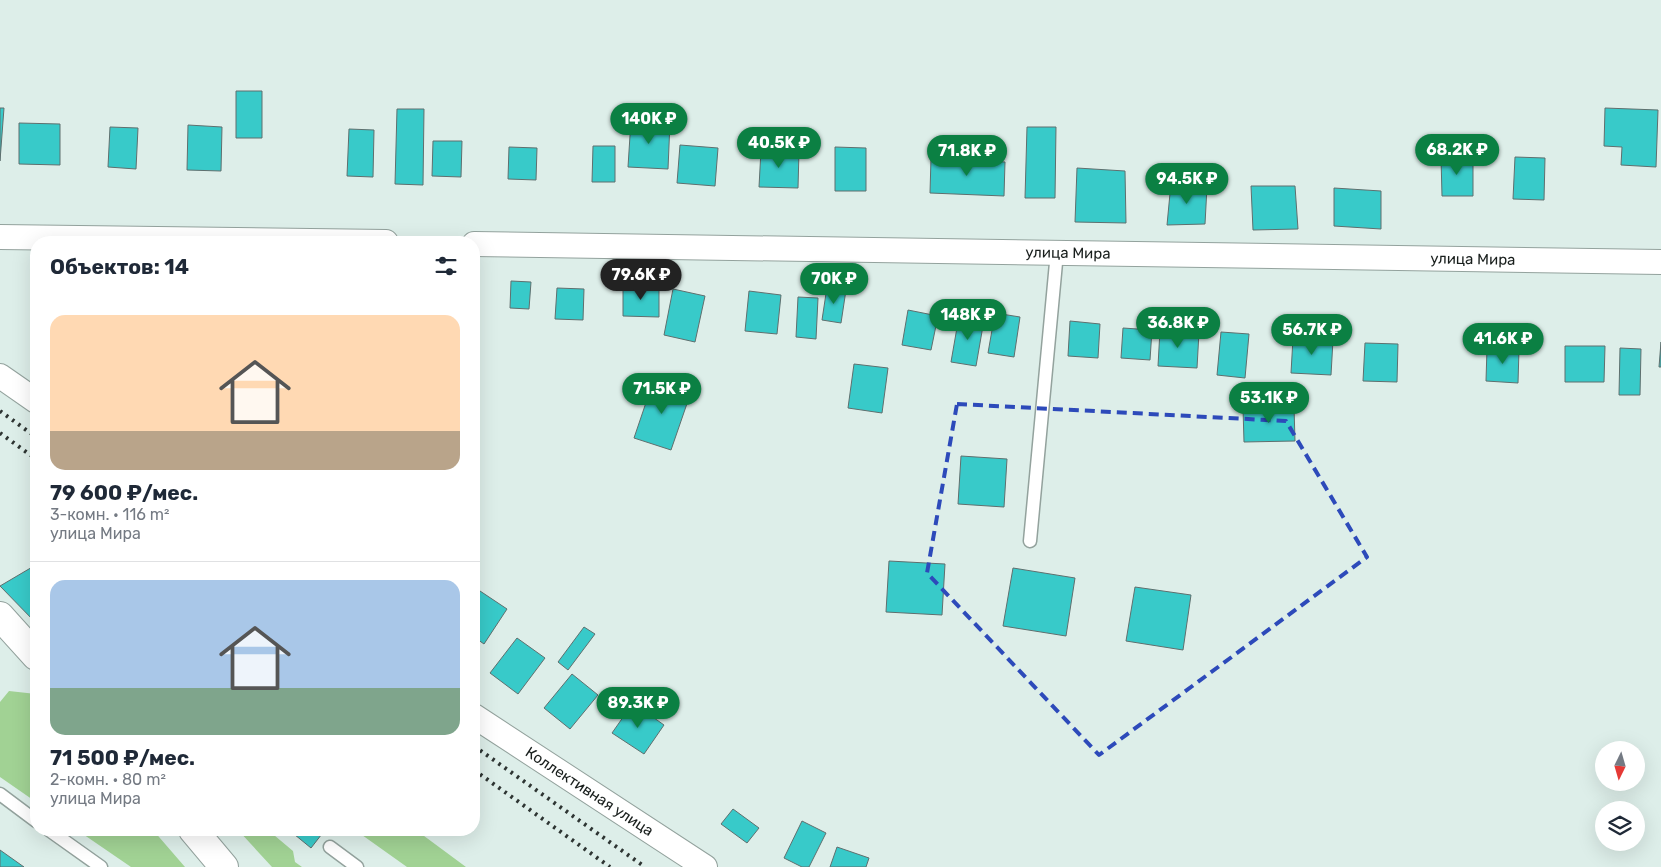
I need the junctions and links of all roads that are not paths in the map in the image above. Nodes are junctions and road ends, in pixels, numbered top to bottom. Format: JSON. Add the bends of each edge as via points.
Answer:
{"nodes":[{"id":1,"x":0,"y":237,"type":"edge"},
{"id":2,"x":30,"y":237,"type":"edge"},
{"id":3,"x":480,"y":244,"type":"edge"},
{"id":4,"x":1057,"y":252,"type":"junction"},
{"id":5,"x":1661,"y":262,"type":"edge"},
{"id":6,"x":0,"y":376,"type":"edge"},
{"id":7,"x":30,"y":397,"type":"edge"},
{"id":8,"x":1030,"y":541,"type":"dead end"},
{"id":9,"x":0,"y":616,"type":"edge"},
{"id":10,"x":30,"y":649,"type":"edge"},
{"id":11,"x":480,"y":720,"type":"edge"},
{"id":12,"x":0,"y":794,"type":"edge"},
{"id":13,"x":30,"y":816,"type":"edge"},
{"id":14,"x":57,"y":836,"type":"edge"},
{"id":15,"x":198,"y":836,"type":"edge"},
{"id":16,"x":330,"y":847,"type":"dead end"},
{"id":17,"x":101,"y":867,"type":"edge"},
{"id":18,"x":224,"y":867,"type":"edge"},
{"id":19,"x":357,"y":867,"type":"edge"},
{"id":20,"x":705,"y":867,"type":"edge"}],
"edges":[{"from":1,"to":2,"type":"street"},
{"from":3,"to":4,"type":"street","name":"улица Мира"},
{"from":4,"to":5,"type":"street","name":"улица Мира"},
{"from":4,"to":8,"type":"lane"},
{"from":6,"to":7,"type":"street"},
{"from":9,"to":10,"type":"main road"},
{"from":11,"to":20,"type":"street","name":"Коллективная улица"},
{"from":12,"to":13,"type":"lane"},
{"from":14,"to":17,"type":"lane"},
{"from":15,"to":18,"type":"main road"},
{"from":16,"to":19,"type":"lane"}]}
